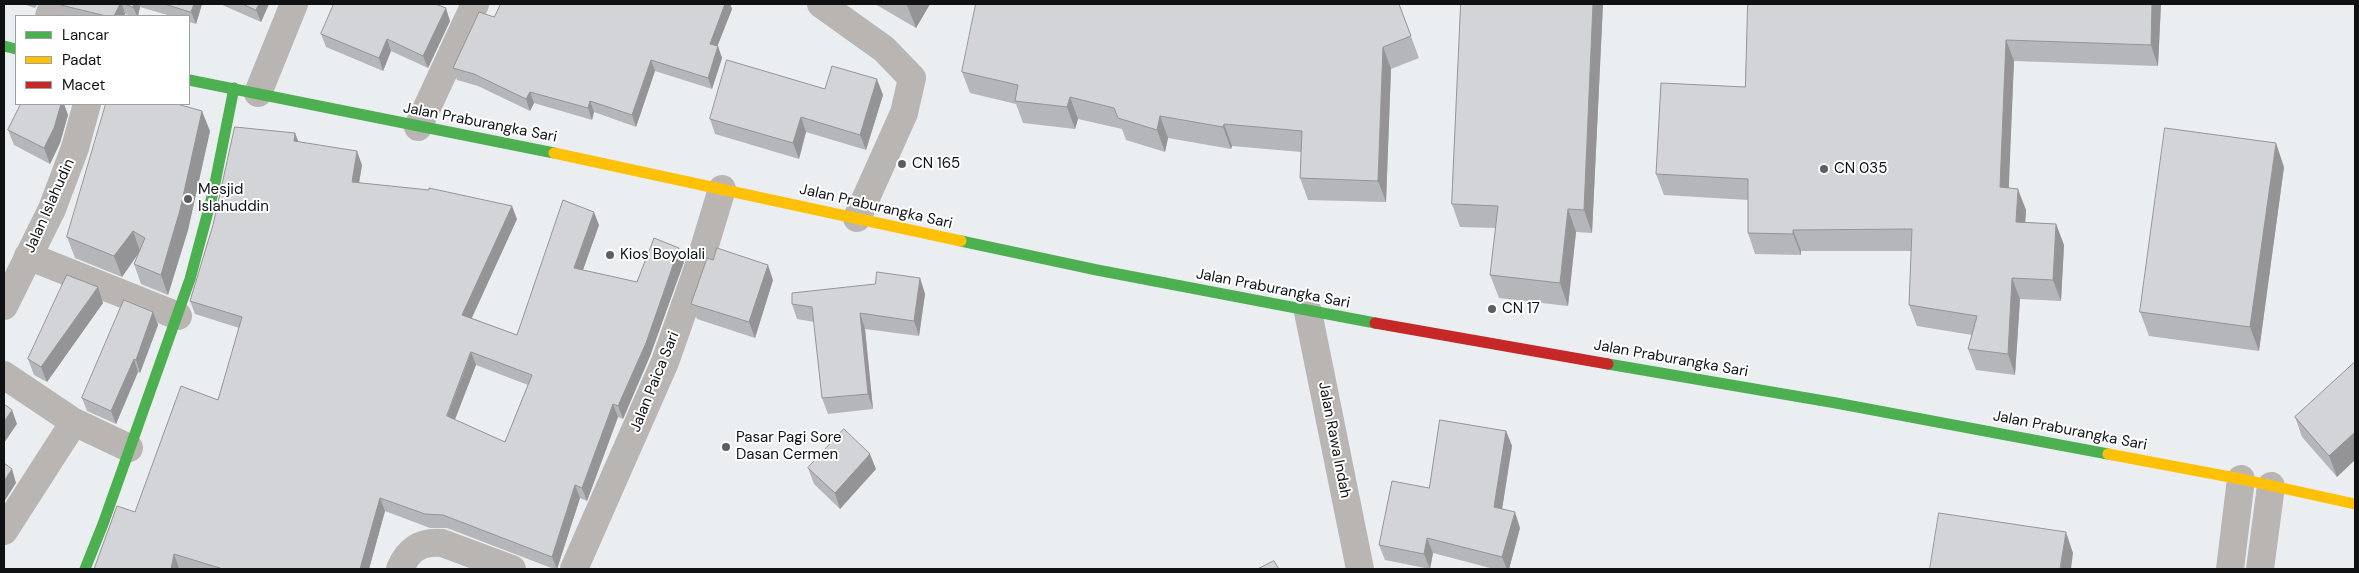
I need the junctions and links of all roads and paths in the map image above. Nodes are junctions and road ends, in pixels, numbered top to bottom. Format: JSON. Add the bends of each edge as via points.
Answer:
{"nodes":[{"id":1,"x":294,"y":4,"type":"edge"},
{"id":2,"x":475,"y":4,"type":"edge"},
{"id":3,"x":820,"y":4,"type":"edge"},
{"id":4,"x":190,"y":80,"type":"edge"},
{"id":5,"x":246,"y":90,"type":"junction"},
{"id":6,"x":87,"y":105,"type":"edge"},
{"id":7,"x":418,"y":127,"type":"junction"},
{"id":8,"x":722,"y":189,"type":"junction"},
{"id":9,"x":857,"y":218,"type":"junction"},
{"id":10,"x":28,"y":256,"type":"junction"},
{"id":11,"x":4,"y":306,"type":"edge"},
{"id":12,"x":1308,"y":312,"type":"junction"},
{"id":13,"x":178,"y":316,"type":"junction"},
{"id":14,"x":4,"y":375,"type":"edge"},
{"id":15,"x":74,"y":422,"type":"junction"},
{"id":16,"x":129,"y":448,"type":"junction"},
{"id":17,"x":2241,"y":479,"type":"junction"},
{"id":18,"x":2271,"y":486,"type":"junction"},
{"id":19,"x":2355,"y":504,"type":"edge"},
{"id":20,"x":4,"y":531,"type":"edge"},
{"id":21,"x":85,"y":569,"type":"edge"},
{"id":22,"x":400,"y":569,"type":"edge"},
{"id":23,"x":512,"y":569,"type":"edge"},
{"id":24,"x":574,"y":569,"type":"edge"},
{"id":25,"x":1360,"y":569,"type":"edge"},
{"id":26,"x":2230,"y":569,"type":"edge"},
{"id":27,"x":2260,"y":569,"type":"edge"}],
"edges":[{"from":1,"to":5,"type":"street"},
{"from":2,"to":7,"type":"street"},
{"from":3,"to":9,"type":"street","via":[[884,49],[912,78],[904,113]]},
{"from":4,"to":5,"type":"main road","name":"Jalan Praburangka Sari"},
{"from":5,"to":7,"type":"main road","name":"Jalan Praburangka Sari"},
{"from":5,"to":13,"type":"main road","via":[[216,180]]},
{"from":6,"to":10,"type":"street","name":"Jalan Islahudin","via":[[52,209]]},
{"from":7,"to":8,"type":"main road","name":"Jalan Praburangka Sari"},
{"from":8,"to":9,"type":"main road","name":"Jalan Praburangka Sari"},
{"from":8,"to":24,"type":"street","name":"Jalan Paica Sari","via":[[665,362]]},
{"from":9,"to":12,"type":"main road","name":"Jalan Praburangka Sari"},
{"from":10,"to":11,"type":"street","name":"Jalan Islahudin"},
{"from":10,"to":13,"type":"street"},
{"from":12,"to":17,"type":"main road","name":"Jalan Praburangka Sari","via":[[1836,403]]},
{"from":12,"to":25,"type":"street","name":"Jalan Rawa Indah"},
{"from":13,"to":16,"type":"main road"},
{"from":14,"to":15,"type":"street"},
{"from":15,"to":16,"type":"street"},
{"from":15,"to":20,"type":"street"},
{"from":16,"to":21,"type":"main road","via":[[95,549]]},
{"from":17,"to":18,"type":"main road","name":"Jalan Praburangka Sari"},
{"from":17,"to":26,"type":"street"},
{"from":18,"to":19,"type":"main road","name":"Jalan Praburangka Sari"},
{"from":18,"to":27,"type":"street"},
{"from":22,"to":23,"type":"street","via":[[410,552],[430,542],[442,543]]}]}
